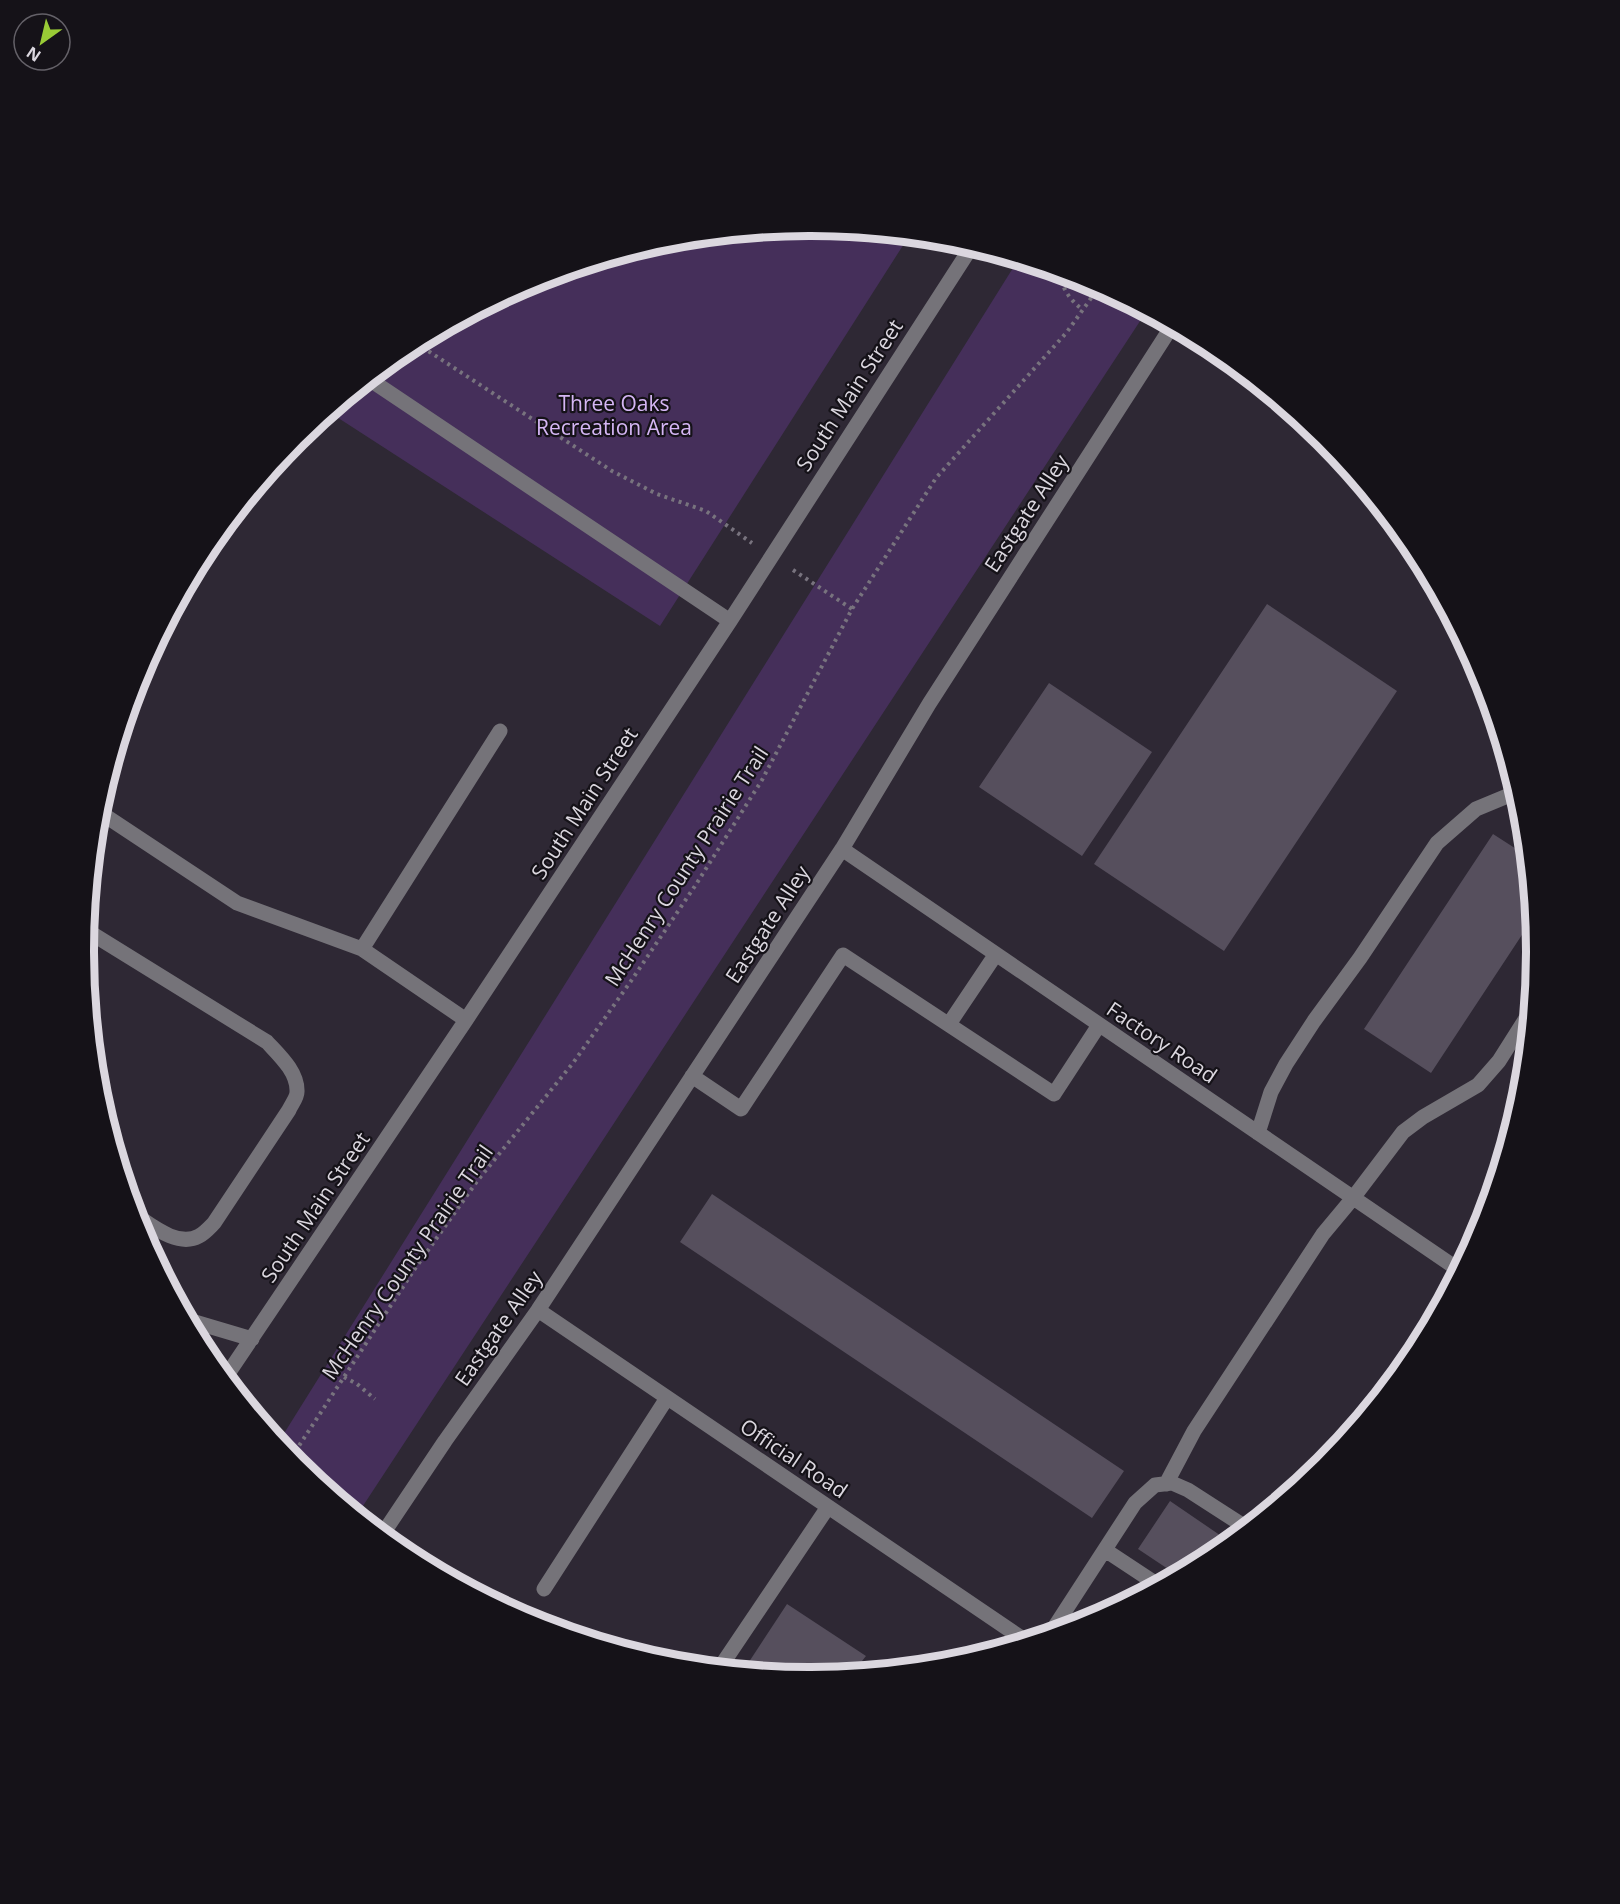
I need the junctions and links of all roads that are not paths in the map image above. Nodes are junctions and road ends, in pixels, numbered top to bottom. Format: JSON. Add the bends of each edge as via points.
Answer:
{"nodes":[{"id":1,"x":967,"y":254,"type":"edge"},
{"id":2,"x":1168,"y":332,"type":"edge"},
{"id":3,"x":375,"y":383,"type":"edge"},
{"id":4,"x":730,"y":621,"type":"junction"},
{"id":5,"x":500,"y":731,"type":"dead end"},
{"id":6,"x":1508,"y":795,"type":"edge"},
{"id":7,"x":107,"y":817,"type":"edge"},
{"id":8,"x":842,"y":849,"type":"junction"},
{"id":9,"x":95,"y":935,"type":"edge"},
{"id":10,"x":362,"y":949,"type":"junction"},
{"id":11,"x":996,"y":954,"type":"junction"},
{"id":12,"x":466,"y":1020,"type":"junction"},
{"id":13,"x":949,"y":1024,"type":"junction"},
{"id":14,"x":1099,"y":1025,"type":"junction"},
{"id":15,"x":1521,"y":1026,"type":"edge"},
{"id":16,"x":692,"y":1076,"type":"junction"},
{"id":17,"x":1258,"y":1133,"type":"junction"},
{"id":18,"x":1353,"y":1198,"type":"junction"},
{"id":19,"x":148,"y":1223,"type":"edge"},
{"id":20,"x":1453,"y":1266,"type":"edge"},
{"id":21,"x":538,"y":1310,"type":"junction"},
{"id":22,"x":198,"y":1323,"type":"edge"},
{"id":23,"x":252,"y":1339,"type":"junction"},
{"id":24,"x":230,"y":1371,"type":"edge"},
{"id":25,"x":667,"y":1398,"type":"junction"},
{"id":26,"x":1166,"y":1484,"type":"junction"},
{"id":27,"x":828,"y":1507,"type":"junction"},
{"id":28,"x":1240,"y":1524,"type":"edge"},
{"id":29,"x":386,"y":1529,"type":"edge"},
{"id":30,"x":1105,"y":1550,"type":"junction"},
{"id":31,"x":1151,"y":1581,"type":"edge"},
{"id":32,"x":544,"y":1589,"type":"dead end"},
{"id":33,"x":1057,"y":1623,"type":"edge"},
{"id":34,"x":1019,"y":1636,"type":"edge"},
{"id":35,"x":724,"y":1662,"type":"edge"}],
"edges":[{"from":1,"to":4,"type":"street","name":"South Main Street"},
{"from":2,"to":8,"type":"street","name":"Eastgate Alley","via":[[929,704]]},
{"from":3,"to":4,"type":"street"},
{"from":4,"to":12,"type":"street","name":"South Main Street"},
{"from":5,"to":10,"type":"street"},
{"from":6,"to":17,"type":"street","via":[[1476,808],[1437,843],[1286,1064],[1271,1092]]},
{"from":7,"to":10,"type":"street","via":[[237,903]]},
{"from":8,"to":11,"type":"street","name":"Factory Road"},
{"from":8,"to":16,"type":"street","name":"Eastgate Alley"},
{"from":9,"to":19,"type":"street","via":[[267,1042],[293,1074],[297,1093],[214,1223],[199,1236],[186,1239],[163,1233]]},
{"from":10,"to":12,"type":"street"},
{"from":11,"to":13,"type":"street"},
{"from":11,"to":14,"type":"street","name":"Factory Road"},
{"from":12,"to":23,"type":"street","name":"South Main Street"},
{"from":13,"to":14,"type":"street","via":[[1054,1094]]},
{"from":13,"to":16,"type":"street","via":[[843,955],[741,1109]]},
{"from":14,"to":17,"type":"street","name":"Factory Road"},
{"from":15,"to":18,"type":"street","via":[[1478,1085],[1403,1132]]},
{"from":16,"to":21,"type":"street","name":"Eastgate Alley"},
{"from":17,"to":18,"type":"street","name":"Factory Road"},
{"from":18,"to":20,"type":"street","name":"Factory Road"},
{"from":18,"to":26,"type":"street","via":[[1323,1234],[1194,1431]]},
{"from":21,"to":25,"type":"street","name":"Official Road"},
{"from":21,"to":29,"type":"street","name":"Eastgate Alley"},
{"from":22,"to":23,"type":"street"},
{"from":23,"to":24,"type":"street","name":"South Main Street"},
{"from":25,"to":27,"type":"street","name":"Official Road"},
{"from":25,"to":32,"type":"street"},
{"from":26,"to":28,"type":"street","via":[[1188,1490]]},
{"from":26,"to":30,"type":"street","via":[[1155,1485],[1135,1503]]},
{"from":27,"to":34,"type":"street","name":"Official Road"},
{"from":27,"to":35,"type":"street"},
{"from":30,"to":31,"type":"street"},
{"from":30,"to":33,"type":"street"}]}
